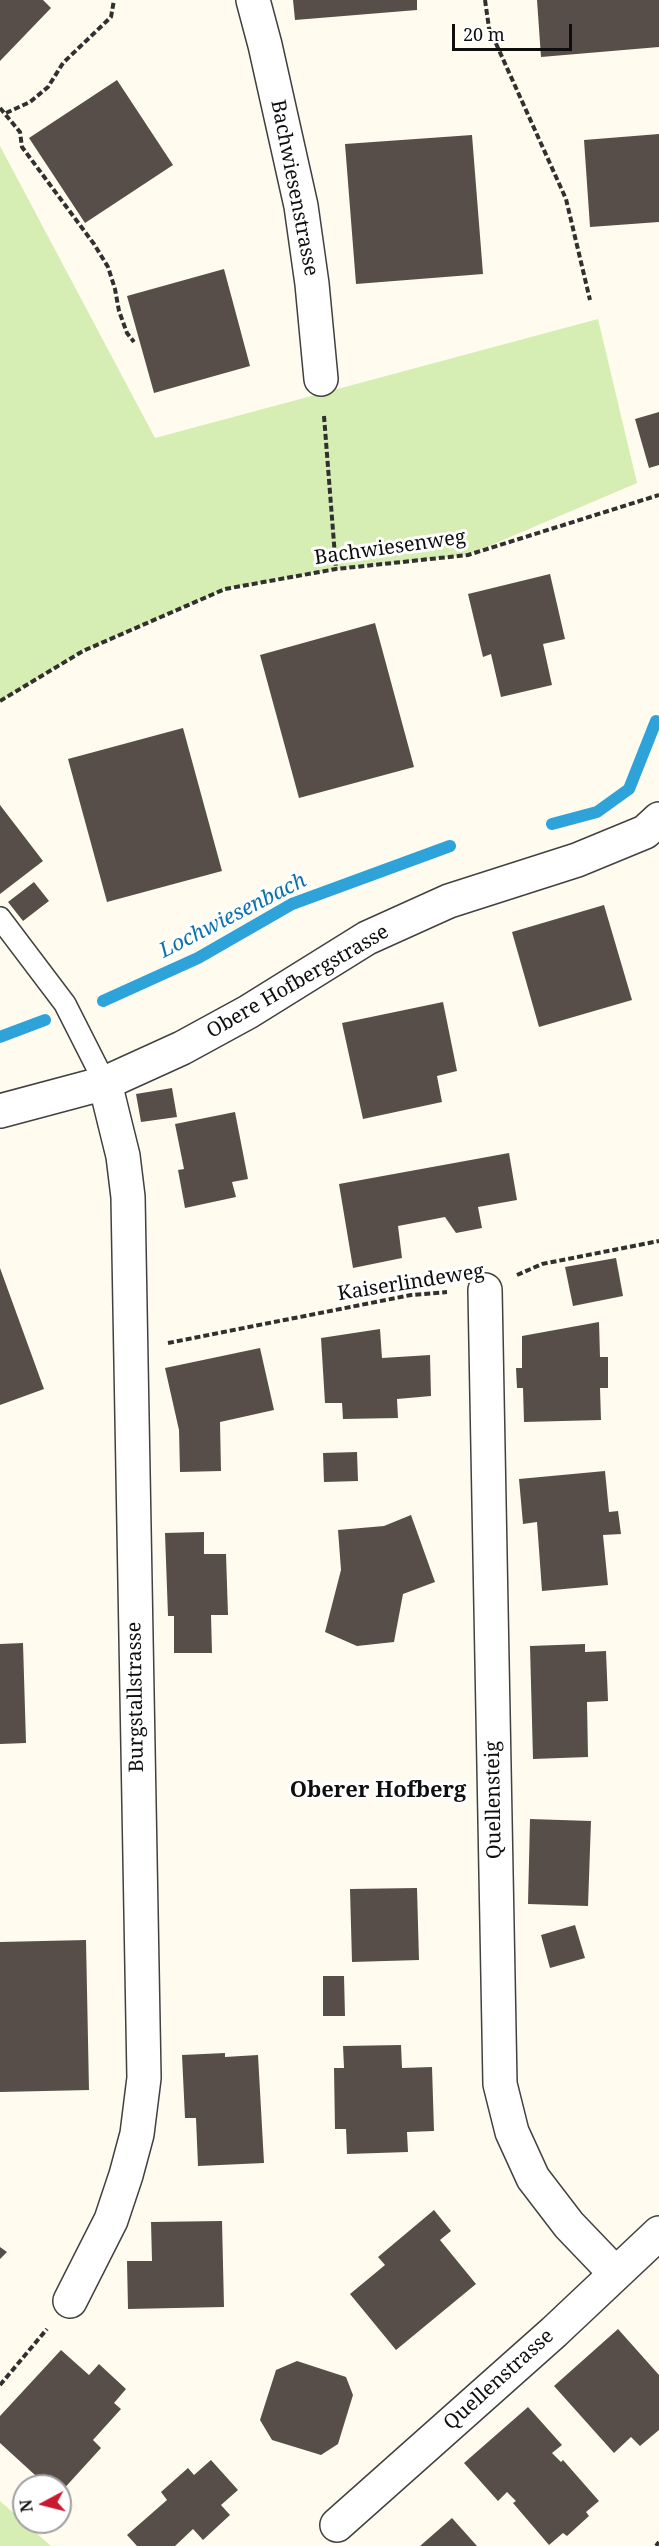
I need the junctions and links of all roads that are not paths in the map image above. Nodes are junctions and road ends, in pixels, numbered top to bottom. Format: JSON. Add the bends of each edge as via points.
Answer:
{"nodes":[{"id":1,"x":253,"y":0,"type":"edge"},
{"id":2,"x":321,"y":379,"type":"road end"},
{"id":3,"x":659,"y":819,"type":"edge"},
{"id":4,"x":0,"y":918,"type":"edge"},
{"id":5,"x":105,"y":1083,"type":"junction"},
{"id":6,"x":0,"y":1111,"type":"edge"},
{"id":7,"x":485,"y":1290,"type":"road end"},
{"id":8,"x":659,"y":2233,"type":"edge"},
{"id":9,"x":615,"y":2273,"type":"junction"},
{"id":10,"x":70,"y":2301,"type":"road end"},
{"id":11,"x":337,"y":2525,"type":"dead end"}],
"edges":[{"from":1,"to":2,"type":"street","name":"Bachwiesenstrasse","via":[[301,206]]},
{"from":3,"to":5,"type":"street","name":"Obere Hofbergstrasse","via":[[645,832],[577,860],[449,901],[367,938],[210,1033]]},
{"from":4,"to":5,"type":"lane","via":[[65,1004]]},
{"from":5,"to":6,"type":"street","name":"Obere Hofbergstrasse"},
{"from":5,"to":10,"type":"street","name":"Burgstallstrasse","via":[[123,1156],[128,1197],[144,2078],[137,2134],[126,2175],[111,2220]]},
{"from":7,"to":9,"type":"street","name":"Quellensteig","via":[[500,2084],[512,2132],[533,2178],[569,2225]]},
{"from":8,"to":9,"type":"street","name":"Quellenstrasse"},
{"from":9,"to":11,"type":"street","name":"Quellenstrasse"}]}
